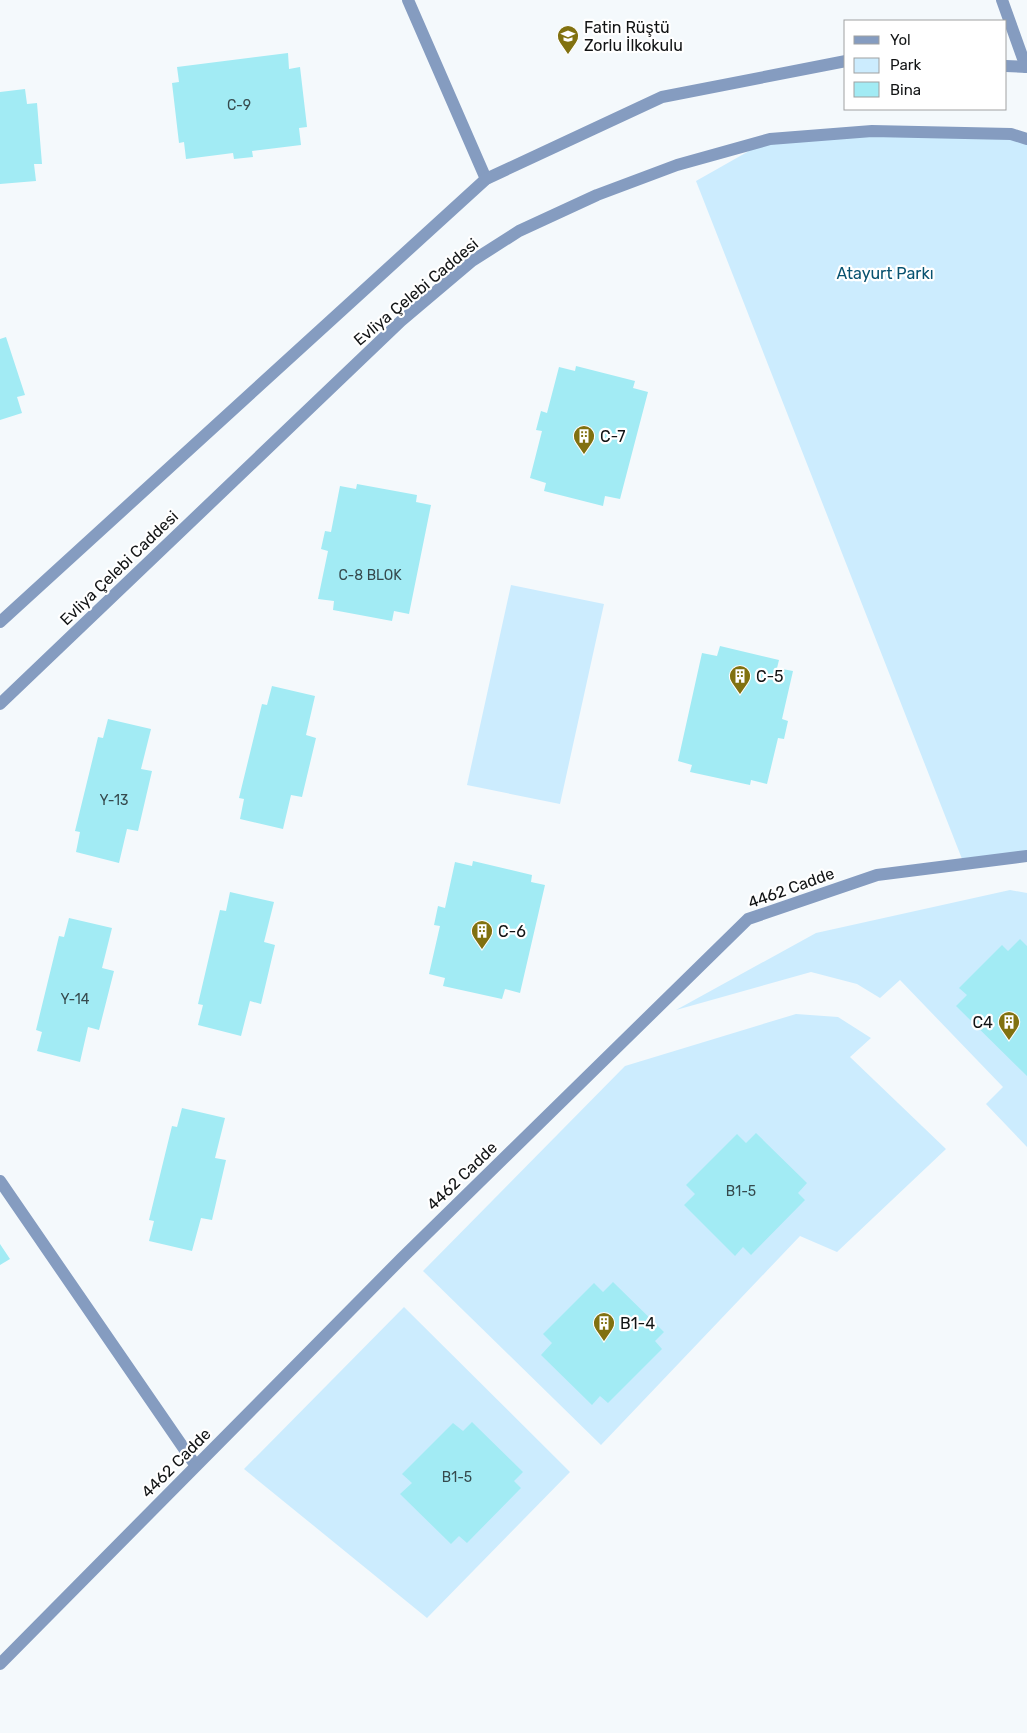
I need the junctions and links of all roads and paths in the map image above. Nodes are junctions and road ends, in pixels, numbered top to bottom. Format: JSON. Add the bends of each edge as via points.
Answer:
{"nodes":[{"id":1,"x":408,"y":0,"type":"edge"},
{"id":2,"x":1002,"y":0,"type":"edge"},
{"id":3,"x":844,"y":61,"type":"edge"},
{"id":4,"x":1007,"y":66,"type":"edge"},
{"id":5,"x":1026,"y":67,"type":"edge"},
{"id":6,"x":1027,"y":139,"type":"edge"},
{"id":7,"x":486,"y":179,"type":"junction"},
{"id":8,"x":0,"y":622,"type":"edge"},
{"id":9,"x":0,"y":704,"type":"edge"},
{"id":10,"x":1027,"y":856,"type":"edge"},
{"id":11,"x":0,"y":1181,"type":"edge"},
{"id":12,"x":196,"y":1466,"type":"junction"},
{"id":13,"x":0,"y":1664,"type":"edge"}],
"edges":[{"from":1,"to":7,"type":"street"},
{"from":2,"to":5,"type":"street"},
{"from":3,"to":7,"type":"street","name":"Evliya Çelebi Caddesi","via":[[662,97]]},
{"from":4,"to":5,"type":"street"},
{"from":6,"to":9,"type":"street","name":"Evliya Çelebi Caddesi","via":[[1011,134],[872,131],[770,139],[677,165],[597,195],[518,231],[472,262],[401,321]]},
{"from":7,"to":8,"type":"street","name":"Evliya Çelebi Caddesi"},
{"from":10,"to":12,"type":"street","name":"4462 Cadde","via":[[877,875],[748,919],[402,1258]]},
{"from":11,"to":12,"type":"street"},
{"from":12,"to":13,"type":"street","name":"4462 Cadde"}]}
